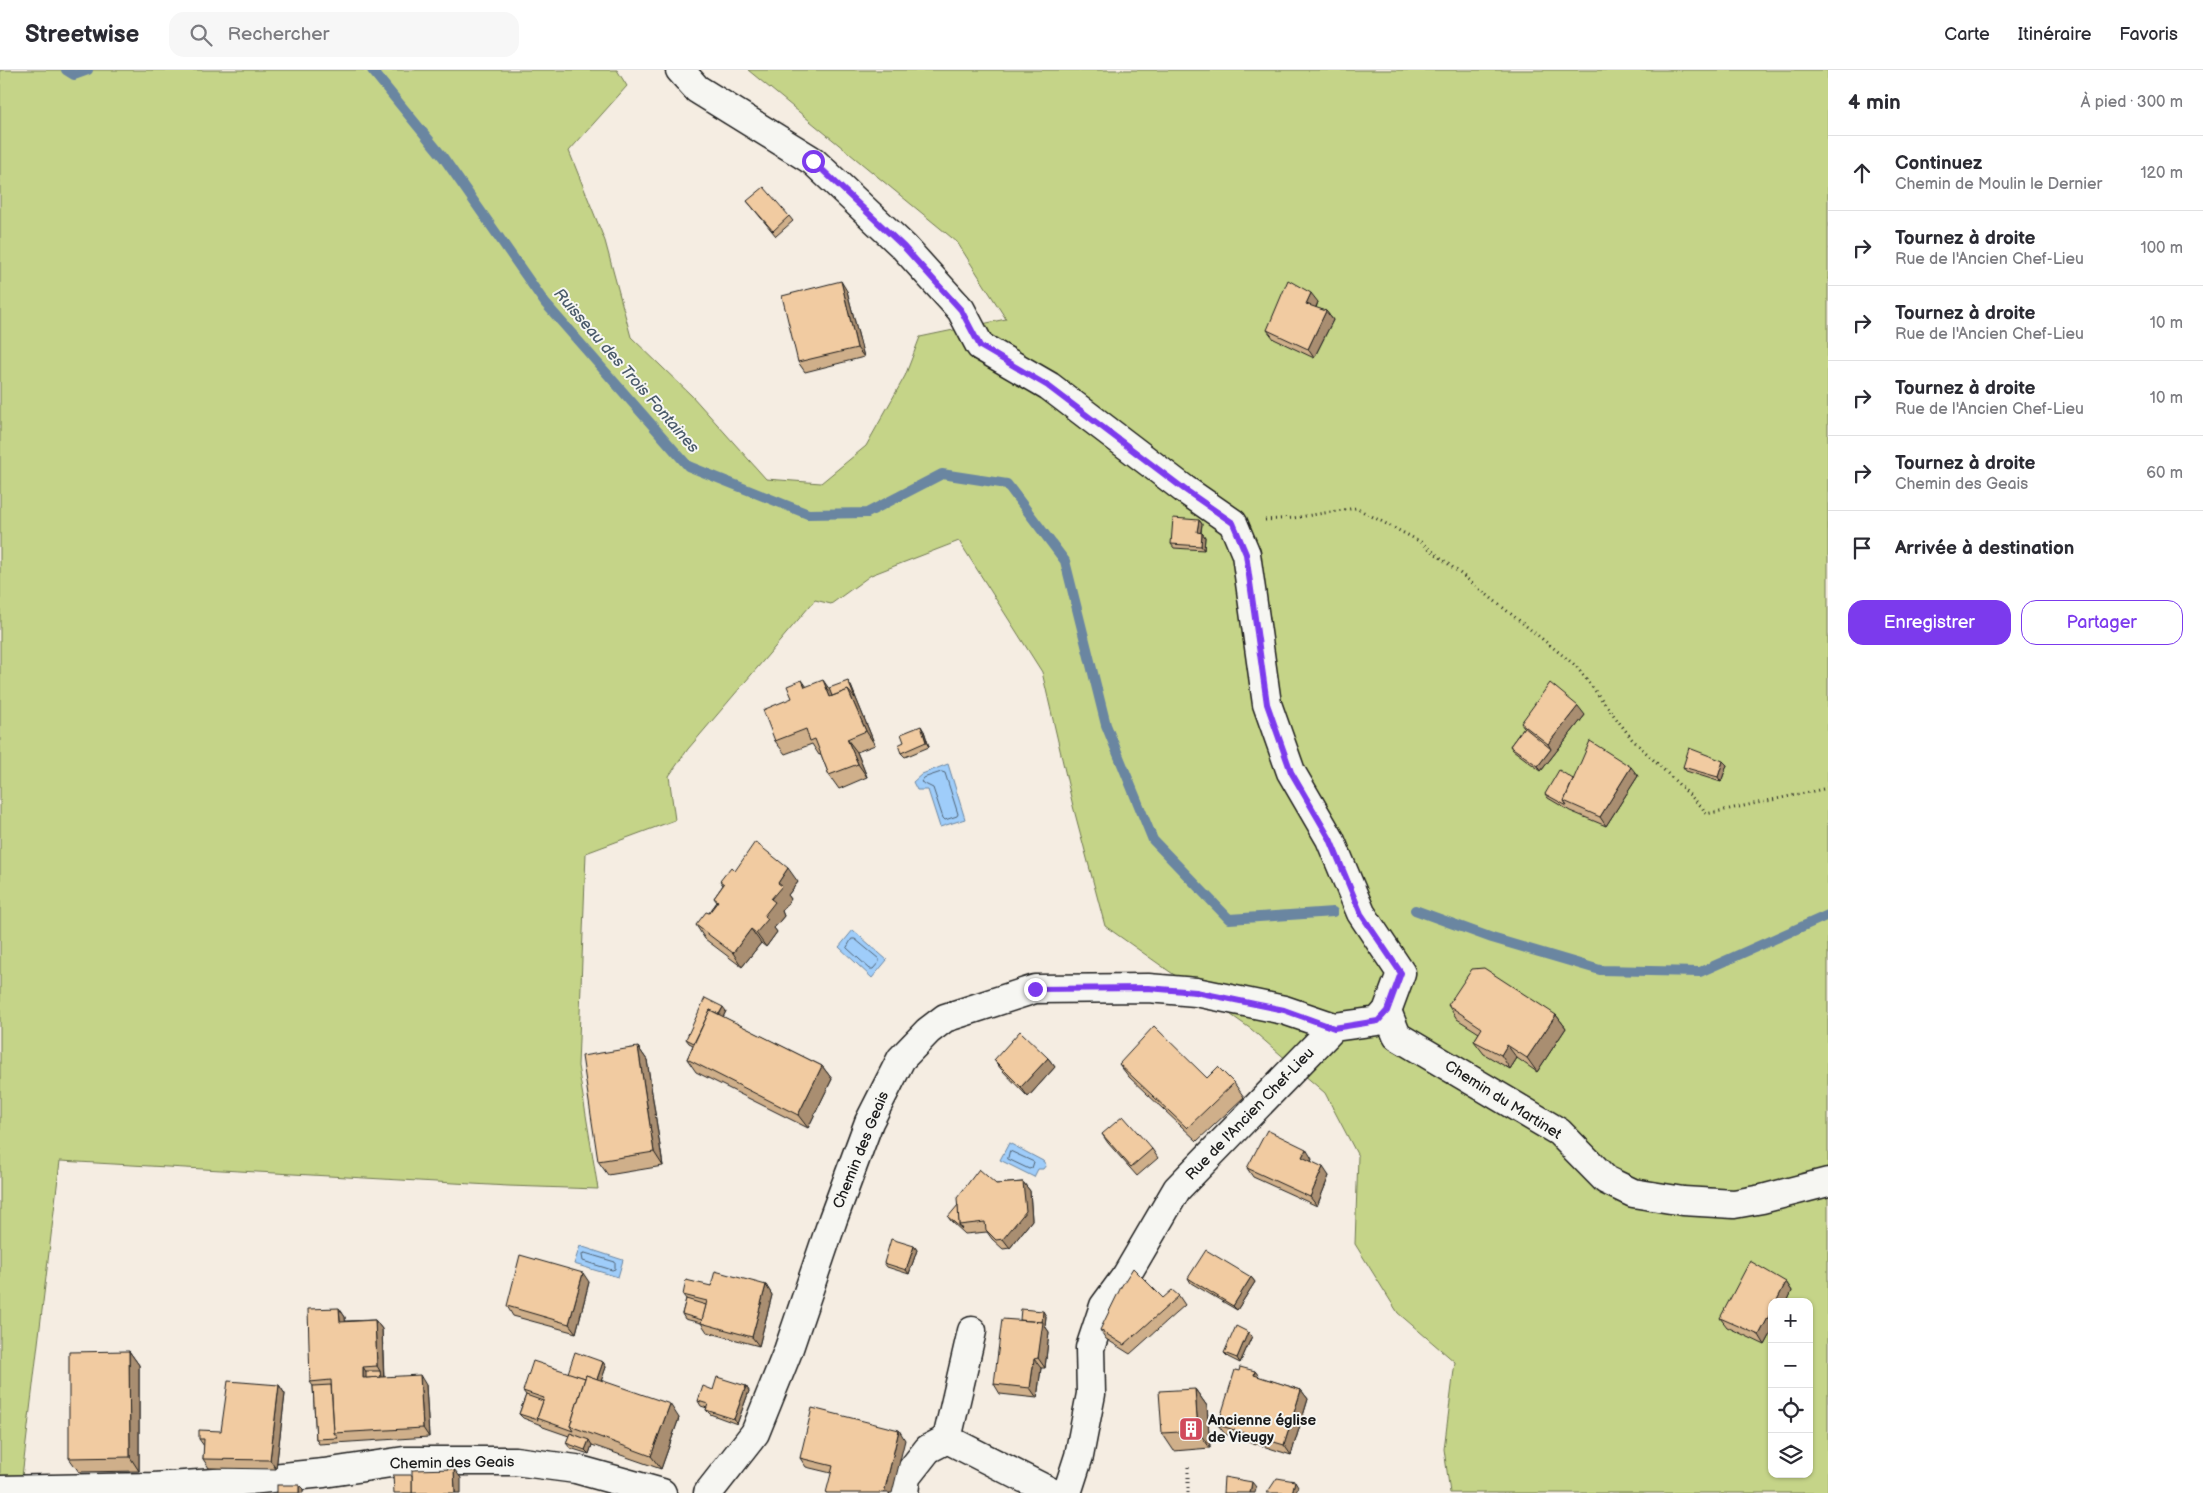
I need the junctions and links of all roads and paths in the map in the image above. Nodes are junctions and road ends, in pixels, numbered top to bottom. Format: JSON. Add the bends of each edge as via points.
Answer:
{"nodes":[{"id":1,"x":680,"y":70,"type":"edge"},
{"id":2,"x":1233,"y":523,"type":"junction"},
{"id":3,"x":1828,"y":788,"type":"edge"},
{"id":4,"x":1387,"y":1011,"type":"junction"},
{"id":5,"x":1334,"y":1028,"type":"junction"},
{"id":6,"x":1828,"y":1182,"type":"edge"},
{"id":7,"x":972,"y":1331,"type":"dead end"},
{"id":8,"x":947,"y":1439,"type":"junction"},
{"id":9,"x":1188,"y":1467,"type":"dead end"},
{"id":10,"x":0,"y":1490,"type":"edge"},
{"id":11,"x":662,"y":1493,"type":"edge"},
{"id":12,"x":708,"y":1493,"type":"edge"},
{"id":13,"x":904,"y":1493,"type":"edge"},
{"id":14,"x":1053,"y":1493,"type":"edge"},
{"id":15,"x":1067,"y":1493,"type":"edge"},
{"id":16,"x":1188,"y":1493,"type":"edge"}],
"edges":[{"from":1,"to":2,"type":"street","via":[[697,89],[813,161],[910,254],[961,310],[980,346],[1048,386]]},
{"from":2,"to":3,"type":"path","via":[[1356,508],[1421,542],[1576,666],[1632,739],[1706,814]]},
{"from":2,"to":4,"type":"street","via":[[1246,554],[1267,704],[1291,772],[1330,839],[1361,914],[1401,973]]},
{"from":4,"to":5,"type":"street","via":[[1378,1021]]},
{"from":4,"to":6,"type":"street","name":"Chemin du Martinet","via":[[1398,1036],[1559,1132],[1606,1180],[1633,1193],[1683,1201],[1734,1204]]},
{"from":5,"to":12,"type":"street","name":"Chemin des Geais","via":[[1284,1010],[1196,992],[1148,988],[1035,989],[939,1022],[901,1059],[869,1122],[788,1351],[755,1433]]},
{"from":5,"to":15,"type":"street","name":"Rue de l'Ancien Chef-Lieu","via":[[1177,1188],[1126,1276],[1104,1306],[1090,1348],[1091,1394],[1079,1456]]},
{"from":7,"to":8,"type":"street"},
{"from":8,"to":13,"type":"street","via":[[928,1448],[906,1477]]},
{"from":8,"to":14,"type":"street"},
{"from":9,"to":16,"type":"path"},
{"from":10,"to":11,"type":"street","name":"Chemin des Geais","via":[[230,1482],[404,1461],[514,1461],[576,1470]]}]}
